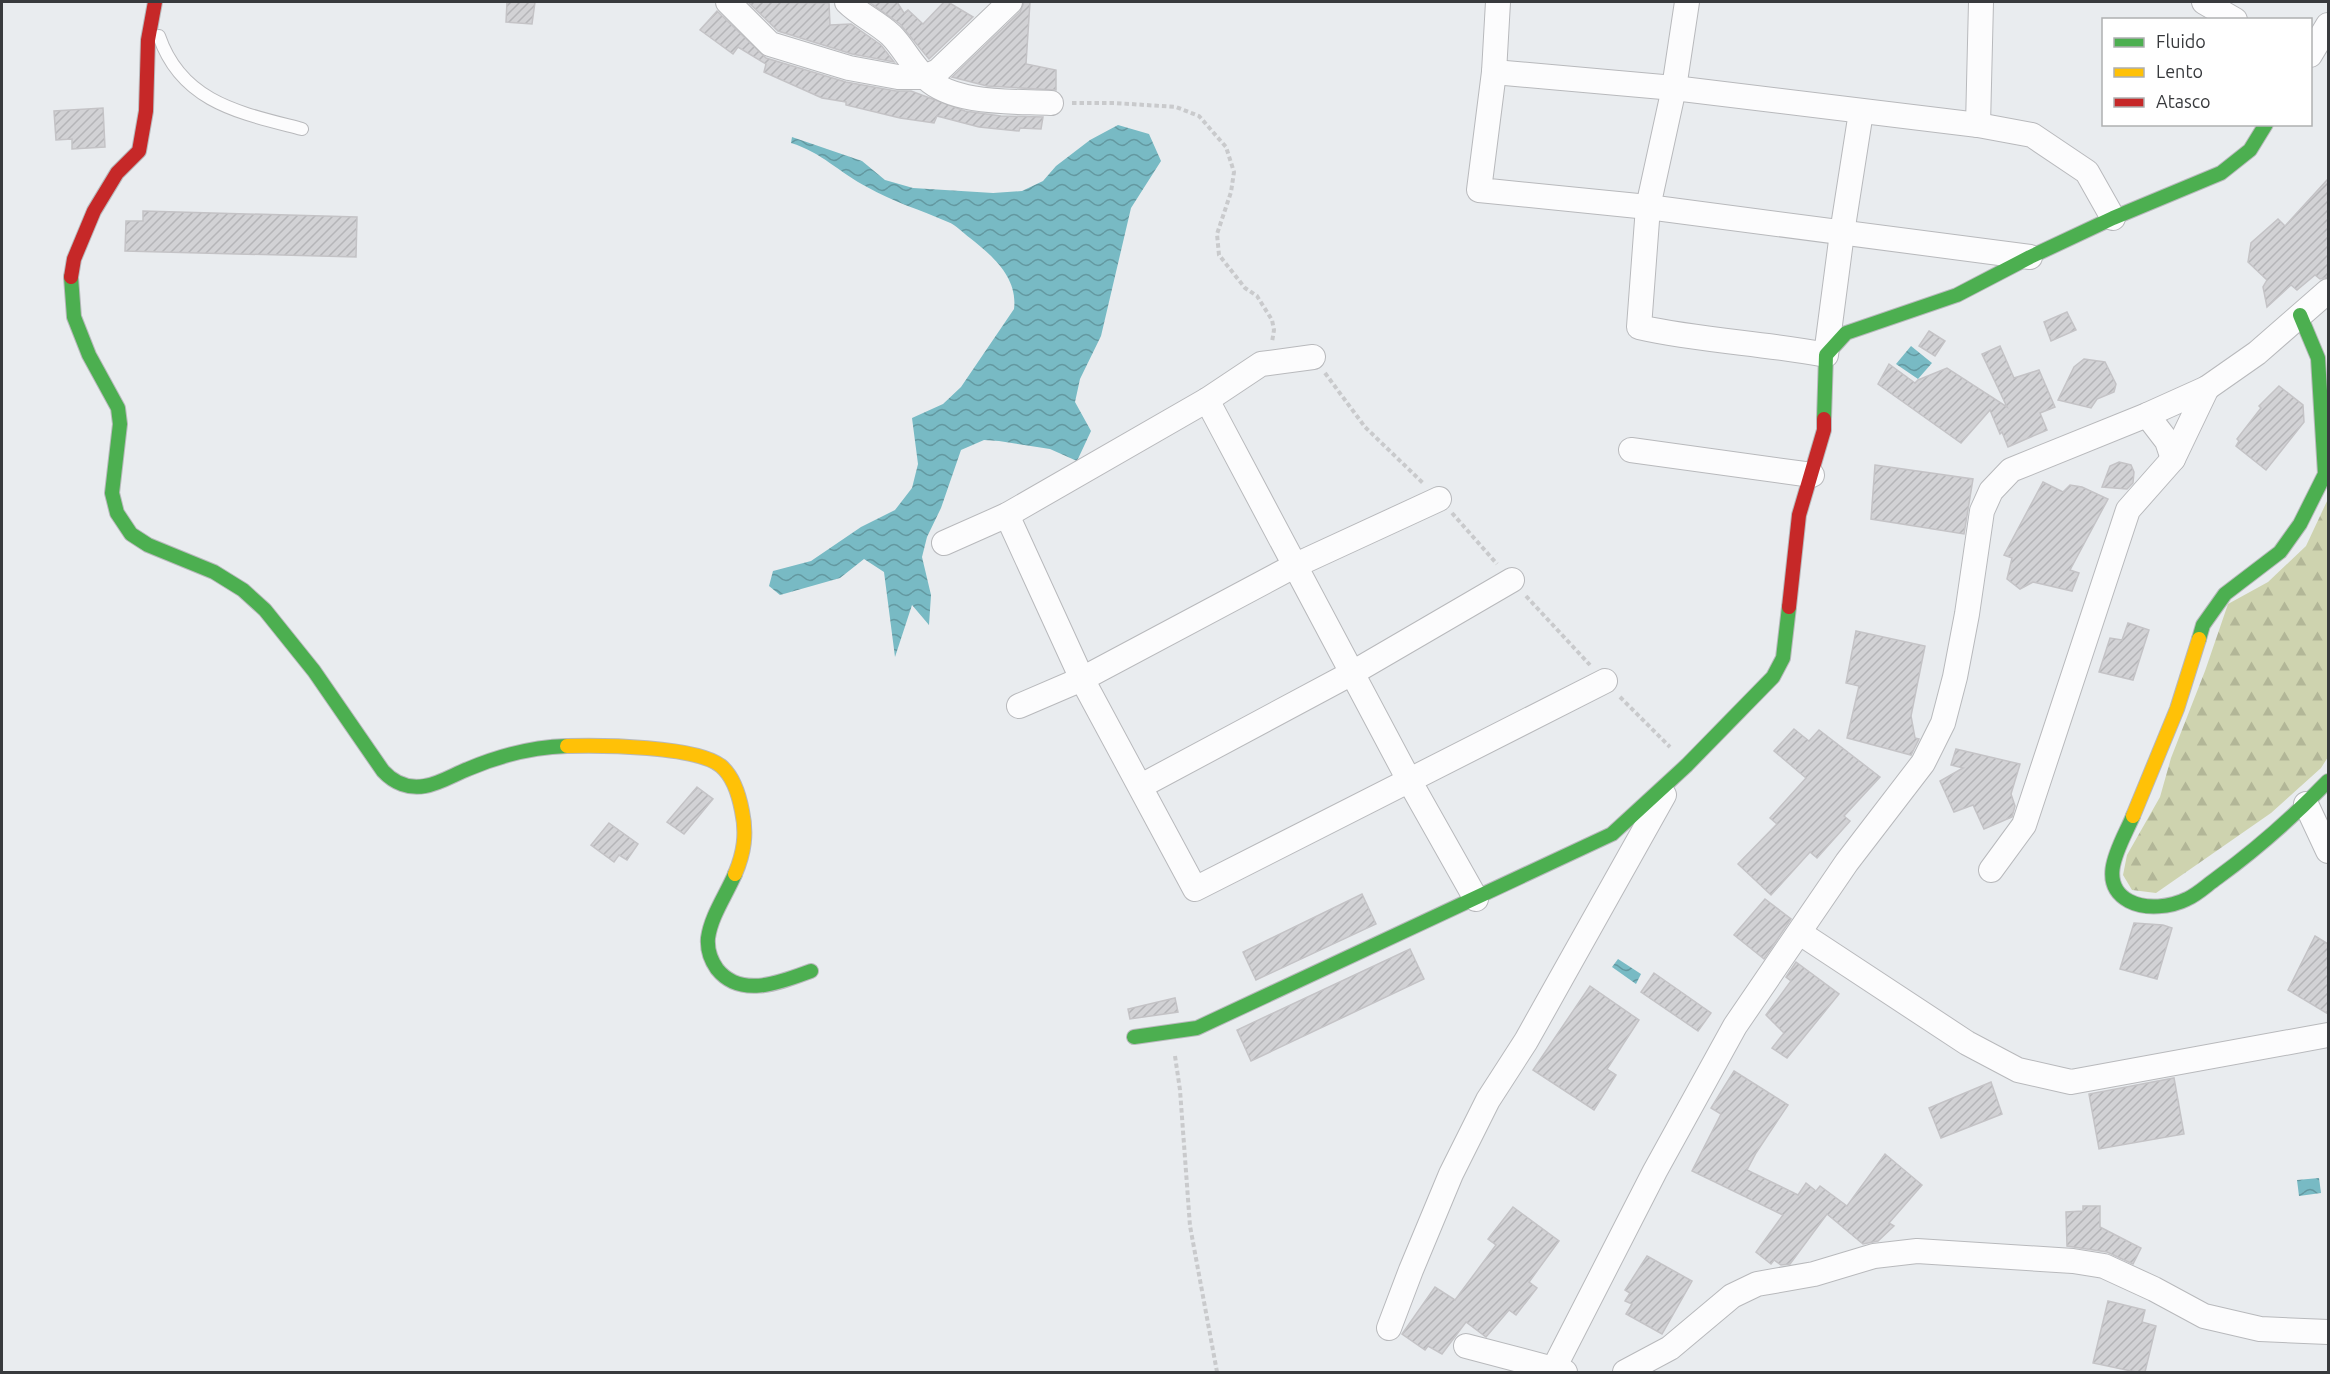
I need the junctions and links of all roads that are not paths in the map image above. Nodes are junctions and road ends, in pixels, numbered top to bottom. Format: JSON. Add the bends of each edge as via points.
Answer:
{"nodes":[{"id":1,"x":155,"y":2,"type":"edge"},
{"id":2,"x":728,"y":2,"type":"edge"},
{"id":3,"x":847,"y":2,"type":"edge"},
{"id":4,"x":1010,"y":2,"type":"edge"},
{"id":5,"x":1498,"y":2,"type":"edge"},
{"id":6,"x":1687,"y":2,"type":"edge"},
{"id":7,"x":1981,"y":2,"type":"edge"},
{"id":8,"x":2204,"y":2,"type":"edge"},
{"id":9,"x":153,"y":18,"type":"junction"},
{"id":10,"x":2232,"y":18,"type":"edge"},
{"id":11,"x":2328,"y":25,"type":"edge"},
{"id":12,"x":2312,"y":52,"type":"edge"},
{"id":13,"x":1494,"y":72,"type":"junction"},
{"id":14,"x":924,"y":77,"type":"junction"},
{"id":15,"x":1674,"y":88,"type":"junction"},
{"id":16,"x":1051,"y":103,"type":"road end"},
{"id":17,"x":1861,"y":112,"type":"junction"},
{"id":18,"x":1978,"y":125,"type":"junction"},
{"id":19,"x":2265,"y":126,"type":"edge"},
{"id":20,"x":302,"y":129,"type":"dead end"},
{"id":21,"x":1648,"y":207,"type":"junction"},
{"id":22,"x":2113,"y":218,"type":"junction"},
{"id":23,"x":1842,"y":233,"type":"junction"},
{"id":24,"x":2030,"y":257,"type":"junction"},
{"id":25,"x":2328,"y":291,"type":"edge"},
{"id":26,"x":2300,"y":315,"type":"junction"},
{"id":27,"x":1826,"y":355,"type":"junction"},
{"id":28,"x":1313,"y":357,"type":"dead end"},
{"id":29,"x":2207,"y":388,"type":"junction"},
{"id":30,"x":1207,"y":400,"type":"junction"},
{"id":31,"x":2147,"y":415,"type":"junction"},
{"id":32,"x":1631,"y":450,"type":"dead end"},
{"id":33,"x":2173,"y":459,"type":"junction"},
{"id":34,"x":1812,"y":476,"type":"junction"},
{"id":35,"x":1439,"y":499,"type":"dead end"},
{"id":36,"x":1007,"y":515,"type":"junction"},
{"id":37,"x":944,"y":543,"type":"dead end"},
{"id":38,"x":1296,"y":565,"type":"junction"},
{"id":39,"x":1512,"y":580,"type":"dead end"},
{"id":40,"x":1354,"y":672,"type":"junction"},
{"id":41,"x":1082,"y":679,"type":"junction"},
{"id":42,"x":1605,"y":681,"type":"dead end"},
{"id":43,"x":1019,"y":706,"type":"dead end"},
{"id":44,"x":1674,"y":777,"type":"junction"},
{"id":45,"x":2328,"y":781,"type":"edge"},
{"id":46,"x":1410,"y":782,"type":"junction"},
{"id":47,"x":1141,"y":786,"type":"junction"},
{"id":48,"x":2306,"y":804,"type":"junction"},
{"id":49,"x":2328,"y":851,"type":"edge"},
{"id":50,"x":1991,"y":870,"type":"dead end"},
{"id":51,"x":1476,"y":899,"type":"junction"},
{"id":52,"x":1800,"y":933,"type":"junction"},
{"id":53,"x":811,"y":971,"type":"dead end"},
{"id":54,"x":2328,"y":1035,"type":"edge"},
{"id":55,"x":1134,"y":1037,"type":"dead end"},
{"id":56,"x":1389,"y":1328,"type":"dead end"},
{"id":57,"x":2328,"y":1332,"type":"edge"},
{"id":58,"x":1466,"y":1347,"type":"dead end"},
{"id":59,"x":1557,"y":1371,"type":"edge"},
{"id":60,"x":1625,"y":1372,"type":"edge"}],
"edges":[{"from":1,"to":9,"type":"street"},
{"from":2,"to":14,"type":"street","via":[[770,44],[849,68],[898,77]]},
{"from":3,"to":14,"type":"street","via":[[889,33]]},
{"from":4,"to":14,"type":"street","via":[[938,71]]},
{"from":5,"to":13,"type":"street"},
{"from":6,"to":15,"type":"street"},
{"from":7,"to":18,"type":"street"},
{"from":8,"to":10,"type":"street"},
{"from":9,"to":20,"type":"lane","via":[[175,68],[193,87],[220,105]]},
{"from":9,"to":53,"type":"street","via":[[139,151],[117,173],[94,211],[71,276],[74,317],[88,355],[118,408],[120,424],[112,493],[117,513],[131,534],[148,546],[214,572],[265,610],[314,671],[383,771],[402,785],[427,786],[535,748],[645,749],[706,757],[720,765],[730,777],[742,806],[745,836],[742,858],[708,937],[708,952],[723,977],[738,985],[781,983]]},
{"from":11,"to":12,"type":"street"},
{"from":13,"to":15,"type":"street"},
{"from":13,"to":21,"type":"street","via":[[1479,190]]},
{"from":14,"to":16,"type":"street","via":[[938,88],[973,99]]},
{"from":15,"to":17,"type":"street"},
{"from":15,"to":21,"type":"street"},
{"from":17,"to":18,"type":"street"},
{"from":17,"to":23,"type":"street"},
{"from":18,"to":22,"type":"street","via":[[2032,135],[2088,172]]},
{"from":19,"to":22,"type":"street","via":[[2250,150],[2221,173]]},
{"from":21,"to":23,"type":"street"},
{"from":21,"to":27,"type":"street","via":[[1639,327],[1682,337]]},
{"from":22,"to":24,"type":"street"},
{"from":23,"to":24,"type":"street"},
{"from":23,"to":27,"type":"street"},
{"from":24,"to":27,"type":"street","via":[[1957,295],[1846,333]]},
{"from":25,"to":26,"type":"street"},
{"from":26,"to":29,"type":"street","via":[[2257,353]]},
{"from":26,"to":48,"type":"street","via":[[2318,358],[2325,474],[2300,524],[2280,552],[2225,594],[2203,625],[2177,709],[2111,862],[2111,879],[2121,896],[2139,905],[2164,906],[2188,899],[2232,868]]},
{"from":27,"to":34,"type":"street","via":[[1824,430]]},
{"from":28,"to":30,"type":"street","via":[[1261,364]]},
{"from":29,"to":31,"type":"street"},
{"from":29,"to":33,"type":"street"},
{"from":30,"to":36,"type":"street"},
{"from":30,"to":38,"type":"street"},
{"from":31,"to":33,"type":"street","via":[[2168,441]]},
{"from":31,"to":52,"type":"street","via":[[2011,470],[1991,491],[1982,511],[1967,614],[1943,723],[1923,763],[1847,862]]},
{"from":32,"to":34,"type":"street"},
{"from":33,"to":50,"type":"street","via":[[2128,510],[2024,825]]},
{"from":34,"to":44,"type":"street","via":[[1799,515],[1783,658],[1773,676]]},
{"from":35,"to":38,"type":"street"},
{"from":36,"to":37,"type":"street"},
{"from":36,"to":41,"type":"street"},
{"from":38,"to":40,"type":"street"},
{"from":38,"to":41,"type":"street"},
{"from":39,"to":40,"type":"street"},
{"from":40,"to":46,"type":"street"},
{"from":40,"to":47,"type":"street"},
{"from":41,"to":43,"type":"street"},
{"from":41,"to":47,"type":"street"},
{"from":42,"to":46,"type":"street"},
{"from":44,"to":51,"type":"street","via":[[1612,834]]},
{"from":44,"to":56,"type":"street","via":[[1526,1041],[1488,1100],[1451,1174]]},
{"from":45,"to":48,"type":"street"},
{"from":46,"to":47,"type":"street","via":[[1195,889]]},
{"from":46,"to":51,"type":"street"},
{"from":48,"to":49,"type":"street"},
{"from":51,"to":55,"type":"street","via":[[1197,1028]]},
{"from":52,"to":54,"type":"street","via":[[1967,1043],[2018,1070],[2072,1082]]},
{"from":52,"to":59,"type":"street","via":[[1735,1026],[1685,1114]]},
{"from":57,"to":60,"type":"street","via":[[2260,1329],[2204,1316],[2104,1266],[1917,1251],[1874,1256],[1814,1274],[1756,1284],[1732,1296],[1670,1348]]},
{"from":58,"to":59,"type":"street"}]}
